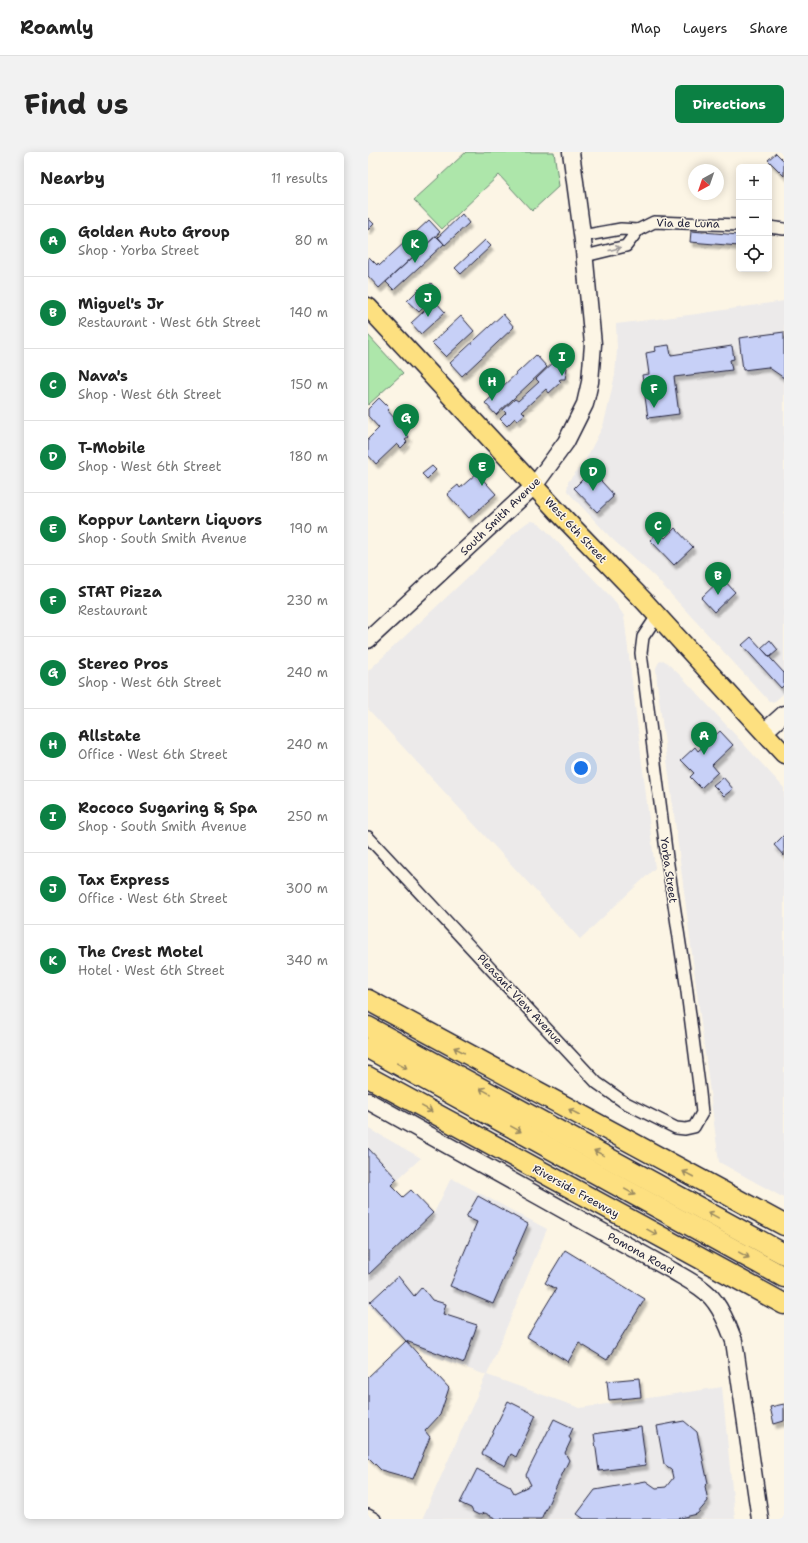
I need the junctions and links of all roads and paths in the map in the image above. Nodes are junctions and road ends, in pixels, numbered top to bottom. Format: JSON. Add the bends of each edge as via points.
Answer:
{"nodes":[{"id":1,"x":571,"y":152,"type":"edge"},
{"id":2,"x":736,"y":224,"type":"edge"},
{"id":3,"x":772,"y":227,"type":"edge"},
{"id":4,"x":784,"y":229,"type":"edge"},
{"id":5,"x":638,"y":230,"type":"junction"},
{"id":6,"x":582,"y":236,"type":"junction"},
{"id":7,"x":585,"y":256,"type":"junction"},
{"id":8,"x":368,"y":307,"type":"edge"},
{"id":9,"x":534,"y":486,"type":"junction"},
{"id":10,"x":657,"y":616,"type":"junction"},
{"id":11,"x":368,"y":640,"type":"edge"},
{"id":12,"x":784,"y":714,"type":"edge"},
{"id":13,"x":764,"y":732,"type":"junction"},
{"id":14,"x":784,"y":754,"type":"edge"},
{"id":15,"x":368,"y":836,"type":"edge"},
{"id":16,"x":368,"y":1000,"type":"edge"},
{"id":17,"x":368,"y":1027,"type":"edge"},
{"id":18,"x":368,"y":1048,"type":"edge"},
{"id":19,"x":368,"y":1077,"type":"edge"},
{"id":20,"x":368,"y":1101,"type":"edge"},
{"id":21,"x":694,"y":1126,"type":"joint"},
{"id":22,"x":784,"y":1225,"type":"edge"},
{"id":23,"x":784,"y":1254,"type":"edge"},
{"id":24,"x":784,"y":1277,"type":"edge"},
{"id":25,"x":784,"y":1304,"type":"edge"},
{"id":26,"x":368,"y":1514,"type":"edge"},
{"id":27,"x":375,"y":1519,"type":"edge"},
{"id":28,"x":760,"y":1519,"type":"edge"}],
"edges":[{"from":1,"to":6,"type":"main road","name":"South Smith Avenue"},
{"from":2,"to":5,"type":"street","name":"Via de Luna","via":[[654,222]]},
{"from":3,"to":4,"type":"street"},
{"from":5,"to":6,"type":"street","name":"Via de Luna","via":[[621,229]]},
{"from":7,"to":5,"type":"street","name":"Via de Luna","one_way":true,"via":[[626,246]]},
{"from":6,"to":7,"type":"main road","name":"South Smith Avenue"},
{"from":7,"to":9,"type":"main road","name":"South Smith Avenue","via":[[593,344],[590,382],[585,404],[566,442]]},
{"from":8,"to":9,"type":"main road","name":"West 6th Street"},
{"from":9,"to":10,"type":"main road","name":"West 6th Street"},
{"from":9,"to":11,"type":"main road","name":"South Smith Avenue"},
{"from":10,"to":13,"type":"main road","name":"West 6th Street"},
{"from":10,"to":21,"type":"street","name":"Yorba Street","via":[[643,637],[641,652],[700,1093],[702,1113]]},
{"from":12,"to":13,"type":"main road"},
{"from":13,"to":14,"type":"main road","name":"West 6th Street"},
{"from":15,"to":21,"type":"street","name":"Pleasant View Avenue","via":[[609,1092],[676,1128]]},
{"from":22,"to":16,"type":"highway","one_way":true},
{"from":23,"to":17,"type":"highway","one_way":true},
{"from":18,"to":24,"type":"highway","one_way":true},
{"from":19,"to":25,"type":"highway","name":"Riverside Freeway","one_way":true},
{"from":20,"to":28,"type":"main road","name":"Pomona Road","via":[[673,1271],[696,1285],[715,1302],[734,1341]]},
{"from":26,"to":27,"type":"street"}]}
